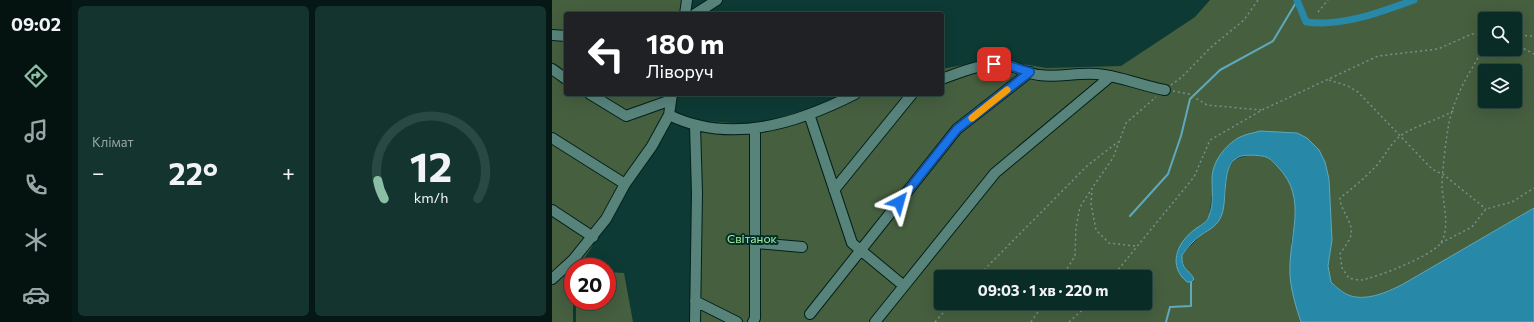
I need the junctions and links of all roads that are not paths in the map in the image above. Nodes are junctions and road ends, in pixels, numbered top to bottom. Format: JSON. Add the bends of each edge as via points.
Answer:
{"nodes":[{"id":1,"x":687,"y":0,"type":"edge"},
{"id":2,"x":717,"y":0,"type":"edge"},
{"id":3,"x":686,"y":12,"type":"edge"},
{"id":4,"x":699,"y":12,"type":"edge"},
{"id":5,"x":552,"y":35,"type":"edge"},
{"id":6,"x":564,"y":36,"type":"edge"},
{"id":7,"x":552,"y":69,"type":"edge"},
{"id":8,"x":1030,"y":72,"type":"junction"},
{"id":9,"x":1111,"y":76,"type":"junction"},
{"id":10,"x":564,"y":78,"type":"edge"},
{"id":11,"x":944,"y":78,"type":"edge"},
{"id":12,"x":1165,"y":90,"type":"road end"},
{"id":13,"x":593,"y":96,"type":"edge"},
{"id":14,"x":850,"y":96,"type":"edge"},
{"id":15,"x":910,"y":96,"type":"edge"},
{"id":16,"x":672,"y":97,"type":"edge"},
{"id":17,"x":809,"y":114,"type":"junction"},
{"id":18,"x":669,"y":115,"type":"junction"},
{"id":19,"x":695,"y":125,"type":"junction"},
{"id":20,"x":755,"y":129,"type":"junction"},
{"id":21,"x":552,"y":138,"type":"edge"},
{"id":22,"x":625,"y":184,"type":"junction"},
{"id":23,"x":834,"y":190,"type":"junction"},
{"id":24,"x":552,"y":210,"type":"edge"},
{"id":25,"x":593,"y":237,"type":"junction"},
{"id":26,"x":756,"y":243,"type":"junction"},
{"id":27,"x":802,"y":247,"type":"dead end"},
{"id":28,"x":860,"y":250,"type":"junction"},
{"id":29,"x":552,"y":279,"type":"edge"},
{"id":30,"x":904,"y":286,"type":"junction"},
{"id":31,"x":695,"y":301,"type":"junction"},
{"id":32,"x":810,"y":314,"type":"dead end"},
{"id":33,"x":695,"y":322,"type":"edge"},
{"id":34,"x":737,"y":322,"type":"edge"},
{"id":35,"x":753,"y":322,"type":"edge"},
{"id":36,"x":875,"y":322,"type":"edge"}],
"edges":[{"from":1,"to":3,"type":"street"},
{"from":2,"to":4,"type":"street"},
{"from":5,"to":6,"type":"street"},
{"from":7,"to":10,"type":"street"},
{"from":8,"to":9,"type":"street","via":[[1058,76],[1083,72]]},
{"from":8,"to":11,"type":"street","via":[[994,64]]},
{"from":8,"to":28,"type":"street","via":[[957,129]]},
{"from":9,"to":12,"type":"street","via":[[1144,87]]},
{"from":9,"to":30,"type":"street","via":[[995,173]]},
{"from":13,"to":16,"type":"street","via":[[626,116]]},
{"from":14,"to":17,"type":"street"},
{"from":15,"to":23,"type":"street"},
{"from":16,"to":18,"type":"street"},
{"from":17,"to":20,"type":"street"},
{"from":17,"to":23,"type":"street"},
{"from":18,"to":19,"type":"street"},
{"from":18,"to":22,"type":"street","via":[[652,146]]},
{"from":19,"to":20,"type":"street"},
{"from":19,"to":31,"type":"street"},
{"from":20,"to":26,"type":"street"},
{"from":21,"to":22,"type":"street"},
{"from":22,"to":25,"type":"street","via":[[606,220]]},
{"from":23,"to":28,"type":"street","via":[[852,244]]},
{"from":24,"to":25,"type":"street"},
{"from":25,"to":29,"type":"street"},
{"from":26,"to":27,"type":"street"},
{"from":26,"to":35,"type":"street"},
{"from":28,"to":30,"type":"street"},
{"from":28,"to":32,"type":"street"},
{"from":30,"to":36,"type":"street"},
{"from":31,"to":33,"type":"street"},
{"from":31,"to":34,"type":"street"}]}
